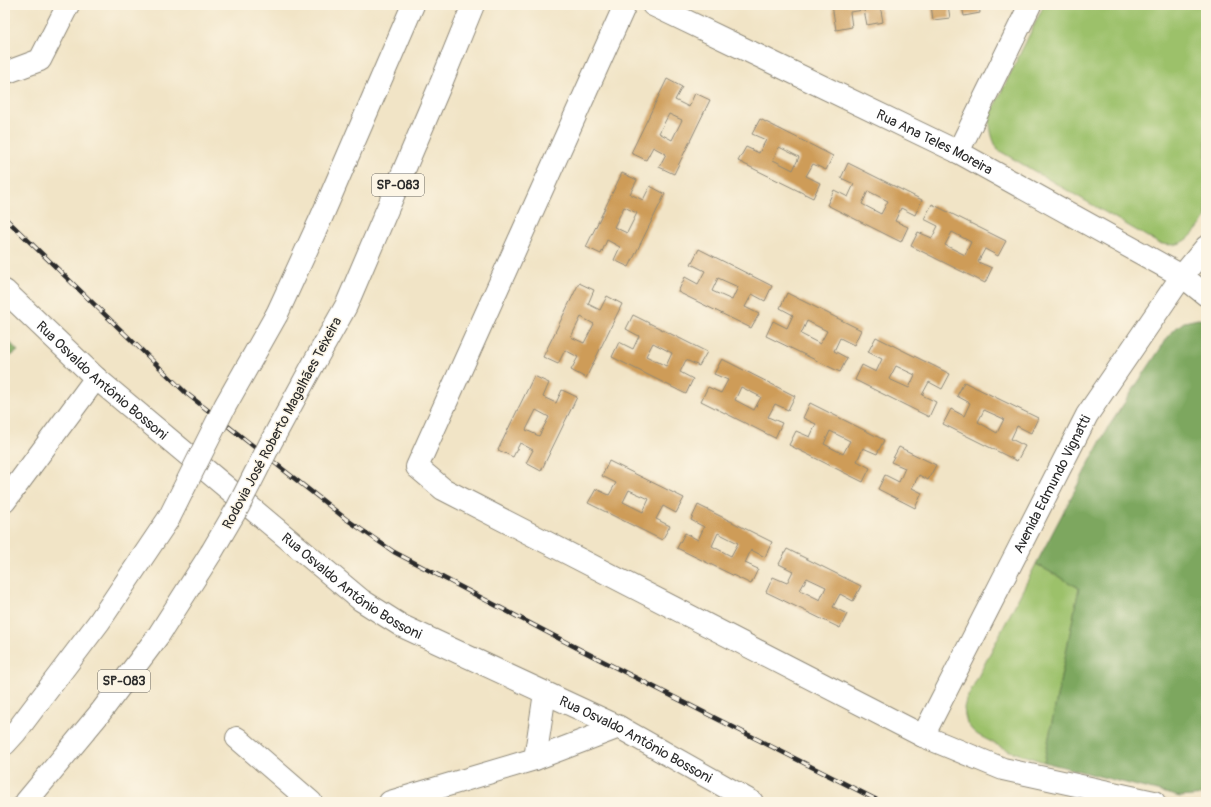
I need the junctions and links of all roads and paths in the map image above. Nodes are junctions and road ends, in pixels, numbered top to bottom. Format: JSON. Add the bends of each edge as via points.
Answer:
{"nodes":[{"id":1,"x":68,"y":5,"type":"edge"},
{"id":2,"x":413,"y":5,"type":"edge"},
{"id":3,"x":473,"y":5,"type":"edge"},
{"id":4,"x":625,"y":5,"type":"edge"},
{"id":5,"x":653,"y":5,"type":"edge"},
{"id":6,"x":1030,"y":5,"type":"edge"},
{"id":7,"x":5,"y":73,"type":"edge"},
{"id":8,"x":958,"y":152,"type":"junction"},
{"id":9,"x":1206,"y":247,"type":"edge"},
{"id":10,"x":1182,"y":276,"type":"junction"},
{"id":11,"x":5,"y":291,"type":"edge"},
{"id":12,"x":1206,"y":295,"type":"edge"},
{"id":13,"x":96,"y":378,"type":"junction"},
{"id":14,"x":5,"y":501,"type":"edge"},
{"id":15,"x":545,"y":693,"type":"junction"},
{"id":16,"x":620,"y":726,"type":"junction"},
{"id":17,"x":923,"y":736,"type":"junction"},
{"id":18,"x":237,"y":738,"type":"dead end"},
{"id":19,"x":5,"y":744,"type":"edge"},
{"id":20,"x":535,"y":759,"type":"junction"},
{"id":21,"x":26,"y":802,"type":"edge"},
{"id":22,"x":311,"y":802,"type":"edge"},
{"id":23,"x":390,"y":802,"type":"edge"},
{"id":24,"x":752,"y":802,"type":"edge"},
{"id":25,"x":1154,"y":802,"type":"edge"}],
"edges":[{"from":1,"to":7,"type":"main road","via":[[40,60]]},
{"from":2,"to":19,"type":"main road","bridge":true,"via":[[277,314],[225,406],[169,518],[99,622]]},
{"from":3,"to":21,"type":"main road","name":"Rodovia José Roberto Magalhães Teixeira","number":"SP-083","bridge":true,"via":[[346,306],[238,507],[212,553],[154,642],[100,713]]},
{"from":4,"to":17,"type":"main road","via":[[417,467],[443,489]]},
{"from":5,"to":8,"type":"main road","name":"Rua Ana Teles Moreira"},
{"from":6,"to":8,"type":"main road"},
{"from":8,"to":10,"type":"main road","name":"Rua Ana Teles Moreira"},
{"from":9,"to":10,"type":"main road","name":"Avenida Edmundo Vignatti"},
{"from":10,"to":12,"type":"main road","name":"Rua Ana Teles Moreira"},
{"from":10,"to":17,"type":"main road","name":"Avenida Edmundo Vignatti","via":[[1087,415]]},
{"from":11,"to":13,"type":"main road","name":"Rua Osvaldo Antônio Bossoni"},
{"from":13,"to":14,"type":"main road"},
{"from":13,"to":15,"type":"main road","name":"Rua Osvaldo Antônio Bossoni","via":[[361,600],[402,626]]},
{"from":15,"to":16,"type":"main road","name":"Rua Osvaldo Antônio Bossoni"},
{"from":15,"to":20,"type":"main road"},
{"from":16,"to":20,"type":"main road"},
{"from":16,"to":24,"type":"main road","name":"Rua Osvaldo Antônio Bossoni"},
{"from":17,"to":25,"type":"main road","via":[[1003,769]]},
{"from":18,"to":22,"type":"main road"},
{"from":20,"to":23,"type":"main road"}]}
